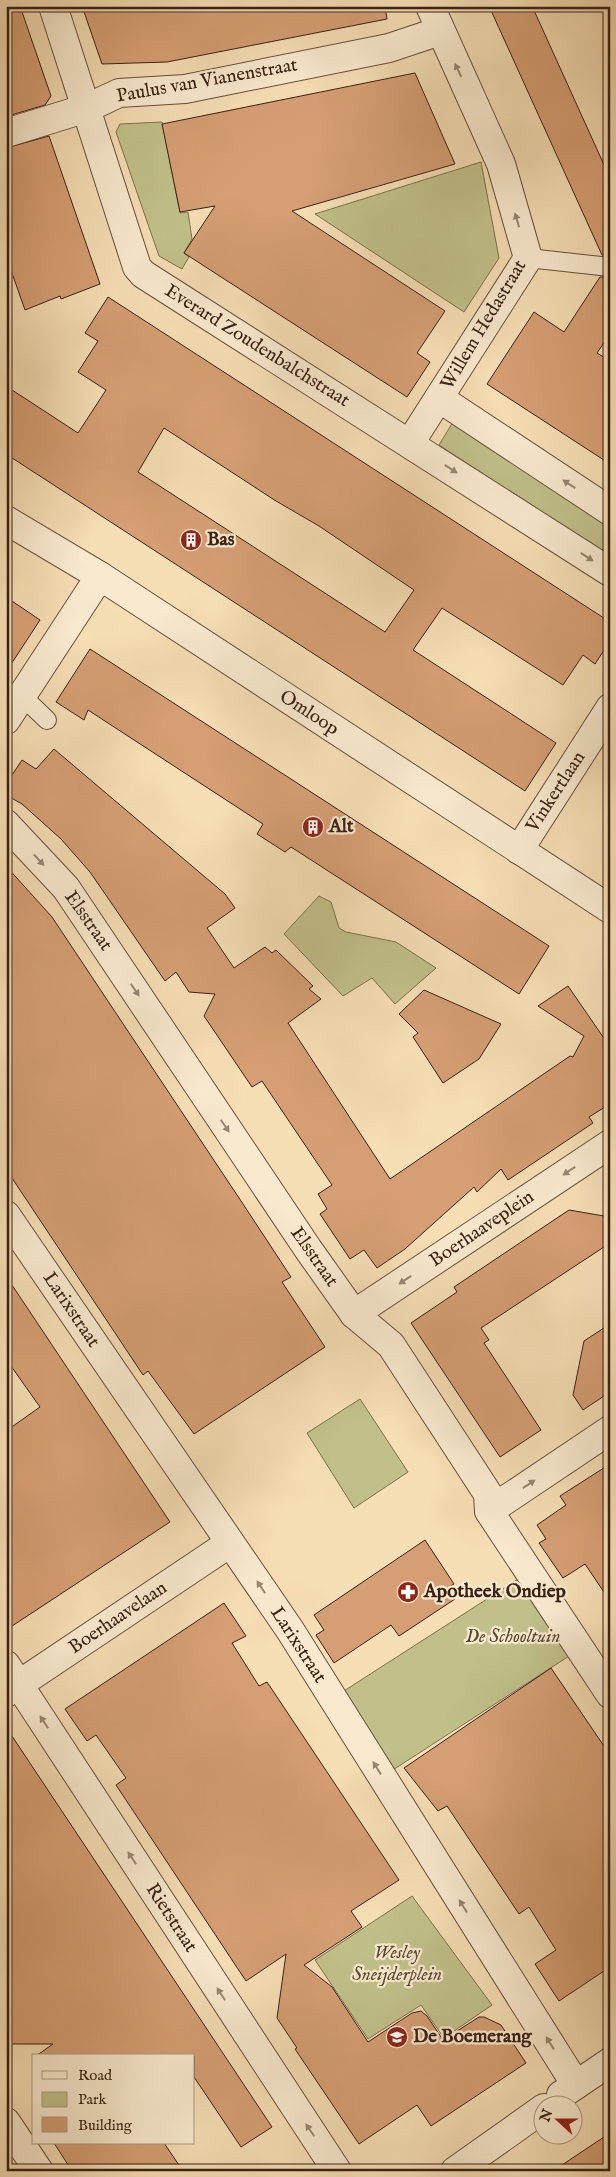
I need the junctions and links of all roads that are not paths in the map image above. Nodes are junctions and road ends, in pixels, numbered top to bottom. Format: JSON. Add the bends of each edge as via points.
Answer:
{"nodes":[{"id":1,"x":53,"y":6,"type":"edge"},
{"id":2,"x":435,"y":18,"type":"edge"},
{"id":3,"x":87,"y":108,"type":"junction"},
{"id":4,"x":6,"y":132,"type":"edge"},
{"id":5,"x":528,"y":258,"type":"junction"},
{"id":6,"x":610,"y":267,"type":"edge"},
{"id":7,"x":439,"y":398,"type":"junction"},
{"id":8,"x":410,"y":443,"type":"junction"},
{"id":9,"x":610,"y":511,"type":"edge"},
{"id":10,"x":6,"y":520,"type":"edge"},
{"id":11,"x":610,"y":572,"type":"edge"},
{"id":12,"x":100,"y":576,"type":"junction"},
{"id":13,"x":610,"y":708,"type":"edge"},
{"id":14,"x":11,"y":710,"type":"edge"},
{"id":15,"x":47,"y":720,"type":"dead end"},
{"id":16,"x":6,"y":824,"type":"edge"},
{"id":17,"x":519,"y":850,"type":"junction"},
{"id":18,"x":610,"y":909,"type":"edge"},
{"id":19,"x":610,"y":1144,"type":"edge"},
{"id":20,"x":6,"y":1215,"type":"edge"},
{"id":21,"x":354,"y":1314,"type":"junction"},
{"id":22,"x":610,"y":1430,"type":"edge"},
{"id":23,"x":489,"y":1511,"type":"junction"},
{"id":24,"x":230,"y":1543,"type":"junction"},
{"id":25,"x":11,"y":1681,"type":"edge"},
{"id":26,"x":610,"y":1694,"type":"edge"},
{"id":27,"x":610,"y":2062,"type":"edge"},
{"id":28,"x":576,"y":2085,"type":"junction"},
{"id":29,"x":563,"y":2094,"type":"edge"},
{"id":30,"x":534,"y":2115,"type":"edge"},
{"id":31,"x":6,"y":2122,"type":"edge"},
{"id":32,"x":38,"y":2171,"type":"edge"},
{"id":33,"x":337,"y":2171,"type":"edge"},
{"id":34,"x":455,"y":2171,"type":"edge"}],
"edges":[{"from":1,"to":3,"type":"street","name":"Everard Zoudenbalchstraat"},
{"from":2,"to":3,"type":"street","name":"Paulus van Vianenstraat","via":[[389,48],[186,89],[118,93]]},
{"from":5,"to":2,"type":"street","name":"Willem Hedastraat","one_way":true,"via":[[501,164]]},
{"from":3,"to":4,"type":"street","name":"Paulus van Vianenstraat"},
{"from":3,"to":8,"type":"street","name":"Everard Zoudenbalchstraat","via":[[137,267],[143,274]]},
{"from":5,"to":6,"type":"lane"},
{"from":5,"to":7,"type":"street","name":"Willem Hedastraat"},
{"from":7,"to":8,"type":"street","name":"Willem Hedastraat"},
{"from":9,"to":7,"type":"street","one_way":true},
{"from":8,"to":11,"type":"street","name":"Everard Zoudenbalchstraat","one_way":true},
{"from":10,"to":12,"type":"street","name":"Omloop"},
{"from":12,"to":14,"type":"street"},
{"from":12,"to":17,"type":"street","name":"Omloop"},
{"from":13,"to":17,"type":"street","name":"Vinkertlaan"},
{"from":14,"to":15,"type":"lane"},
{"from":16,"to":21,"type":"street","name":"Elsstraat","one_way":true,"via":[[66,888]]},
{"from":17,"to":18,"type":"street","name":"Omloop"},
{"from":19,"to":21,"type":"street","name":"Boerhaaveplein","one_way":true},
{"from":20,"to":24,"type":"street","name":"Larixstraat"},
{"from":21,"to":23,"type":"street","name":"Elsstraat","via":[[391,1345],[488,1494]]},
{"from":23,"to":22,"type":"street","one_way":true},
{"from":23,"to":26,"type":"street","name":"Elsstraat"},
{"from":24,"to":25,"type":"street","name":"Boerhaavelaan"},
{"from":28,"to":24,"type":"street","name":"Larixstraat","one_way":true,"via":[[290,1630]]},
{"from":33,"to":25,"type":"street","name":"Rietstraat","one_way":true},
{"from":27,"to":28,"type":"street"},
{"from":28,"to":29,"type":"street"},
{"from":30,"to":34,"type":"street"},
{"from":31,"to":32,"type":"street"}]}
